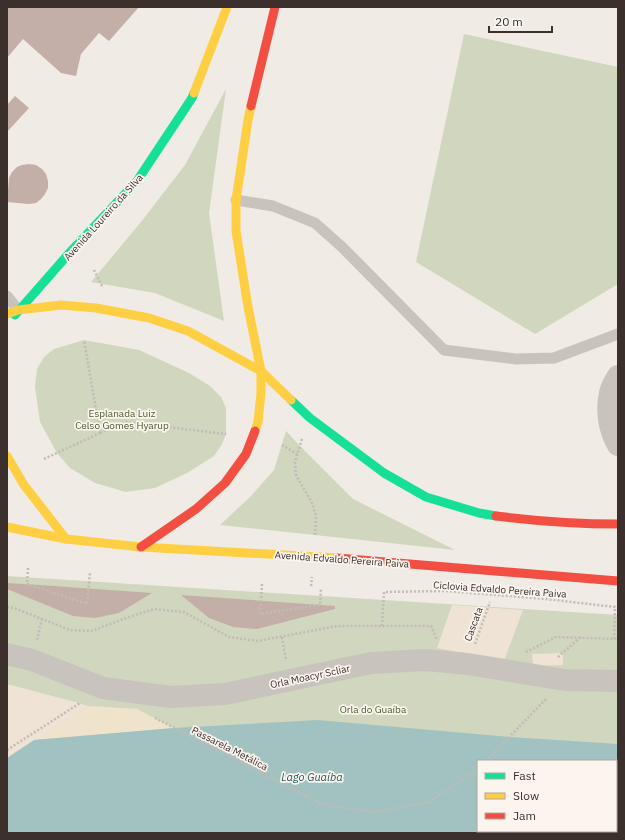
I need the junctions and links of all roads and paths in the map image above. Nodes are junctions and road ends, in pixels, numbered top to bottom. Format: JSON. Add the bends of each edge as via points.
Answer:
{"nodes":[{"id":1,"x":226,"y":7,"type":"edge"},
{"id":2,"x":276,"y":7,"type":"edge"},
{"id":3,"x":236,"y":200,"type":"junction"},
{"id":4,"x":94,"y":270,"type":"dead end"},
{"id":5,"x":103,"y":288,"type":"dead end"},
{"id":6,"x":7,"y":296,"type":"edge"},
{"id":7,"x":18,"y":310,"type":"junction"},
{"id":8,"x":9,"y":318,"type":"edge"},
{"id":9,"x":618,"y":334,"type":"edge"},
{"id":10,"x":84,"y":340,"type":"dead end"},
{"id":11,"x":261,"y":371,"type":"junction"},
{"id":12,"x":618,"y":376,"type":"edge"},
{"id":13,"x":310,"y":418,"type":"junction"},
{"id":14,"x":100,"y":433,"type":"junction"},
{"id":15,"x":226,"y":434,"type":"dead end"},
{"id":16,"x":282,"y":445,"type":"dead end"},
{"id":17,"x":618,"y":445,"type":"edge"},
{"id":18,"x":297,"y":454,"type":"junction"},
{"id":19,"x":7,"y":456,"type":"edge"},
{"id":20,"x":44,"y":458,"type":"dead end"},
{"id":21,"x":618,"y":524,"type":"edge"},
{"id":22,"x":7,"y":527,"type":"edge"},
{"id":23,"x":66,"y":539,"type":"junction"},
{"id":24,"x":141,"y":547,"type":"junction"},
{"id":25,"x":314,"y":556,"type":"junction"},
{"id":26,"x":28,"y":568,"type":"dead end"},
{"id":27,"x":90,"y":572,"type":"dead end"},
{"id":28,"x":618,"y":581,"type":"edge"},
{"id":29,"x":262,"y":584,"type":"dead end"},
{"id":30,"x":311,"y":586,"type":"dead end"},
{"id":31,"x":322,"y":588,"type":"dead end"},
{"id":32,"x":490,"y":602,"type":"dead end"},
{"id":33,"x":7,"y":607,"type":"edge"},
{"id":34,"x":382,"y":626,"type":"junction"},
{"id":35,"x":581,"y":637,"type":"junction"},
{"id":36,"x":614,"y":639,"type":"junction"},
{"id":37,"x":618,"y":639,"type":"edge"},
{"id":38,"x":438,"y":644,"type":"dead end"},
{"id":39,"x":533,"y":648,"type":"dead end"},
{"id":40,"x":472,"y":651,"type":"dead end"},
{"id":41,"x":7,"y":654,"type":"edge"},
{"id":42,"x":553,"y":662,"type":"dead end"},
{"id":43,"x":618,"y":681,"type":"edge"},
{"id":44,"x":550,"y":695,"type":"dead end"},
{"id":45,"x":79,"y":703,"type":"dead end"},
{"id":46,"x":174,"y":728,"type":"dead end"},
{"id":47,"x":7,"y":750,"type":"edge"},
{"id":48,"x":487,"y":760,"type":"edge"},
{"id":49,"x":477,"y":770,"type":"edge"}],
"edges":[{"from":1,"to":7,"type":"main road","name":"Avenida Loureiro da Silva","via":[[192,98],[137,181]]},
{"from":2,"to":3,"type":"main road","via":[[248,120]]},
{"from":3,"to":9,"type":"lane","via":[[274,206],[315,222],[444,350],[516,359],[554,358]]},
{"from":3,"to":11,"type":"main road","via":[[236,231]]},
{"from":4,"to":5,"type":"path"},
{"from":6,"to":7,"type":"lane"},
{"from":7,"to":8,"type":"main road","name":"Avenida Loureiro da Silva"},
{"from":7,"to":11,"type":"main road","via":[[61,305],[96,308],[148,318],[188,331]]},
{"from":10,"to":14,"type":"path"},
{"from":11,"to":13,"type":"main road"},
{"from":11,"to":24,"type":"main road","via":[[258,422],[246,454],[225,483],[196,509]]},
{"from":12,"to":17,"type":"street","via":[[610,392],[608,415]]},
{"from":13,"to":18,"type":"path"},
{"from":13,"to":21,"type":"main road","via":[[384,473],[426,497],[478,513],[506,517],[577,524]]},
{"from":14,"to":15,"type":"path","via":[[125,422]]},
{"from":14,"to":20,"type":"path"},
{"from":16,"to":18,"type":"path"},
{"from":18,"to":25,"type":"path","via":[[294,462],[296,475],[312,503],[316,516]]},
{"from":19,"to":23,"type":"main road","via":[[24,485]]},
{"from":22,"to":23,"type":"main road","name":"Avenida Edvaldo Pereira Paiva"},
{"from":23,"to":24,"type":"main road","name":"Avenida Edvaldo Pereira Paiva"},
{"from":24,"to":25,"type":"main road","name":"Avenida Edvaldo Pereira Paiva"},
{"from":25,"to":28,"type":"main road","name":"Avenida Edvaldo Pereira Paiva"},
{"from":25,"to":30,"type":"path"},
{"from":26,"to":27,"type":"path","via":[[27,584],[87,604]]},
{"from":29,"to":31,"type":"path","via":[[260,614],[320,605]]},
{"from":32,"to":40,"type":"path","name":"Cascata"},
{"from":33,"to":34,"type":"path","via":[[70,630],[92,630],[154,609],[184,612],[229,637],[258,641],[337,626]]},
{"from":34,"to":36,"type":"path","name":"Ciclovia Edvaldo Pereira Paiva","via":[[384,592],[454,592],[546,599],[615,608]]},
{"from":34,"to":38,"type":"path","via":[[431,626]]},
{"from":35,"to":36,"type":"path"},
{"from":35,"to":39,"type":"path","via":[[556,637]]},
{"from":35,"to":42,"type":"path"},
{"from":36,"to":37,"type":"path"},
{"from":41,"to":43,"type":"street","name":"Orla Moacyr Scliar","via":[[32,660],[103,688],[171,697],[225,694],[371,663],[425,660],[468,664],[565,680]]},
{"from":44,"to":48,"type":"path"},
{"from":45,"to":47,"type":"path"},
{"from":46,"to":49,"type":"path","name":"Passarela Metálica","via":[[324,805],[375,812],[429,802]]}]}
